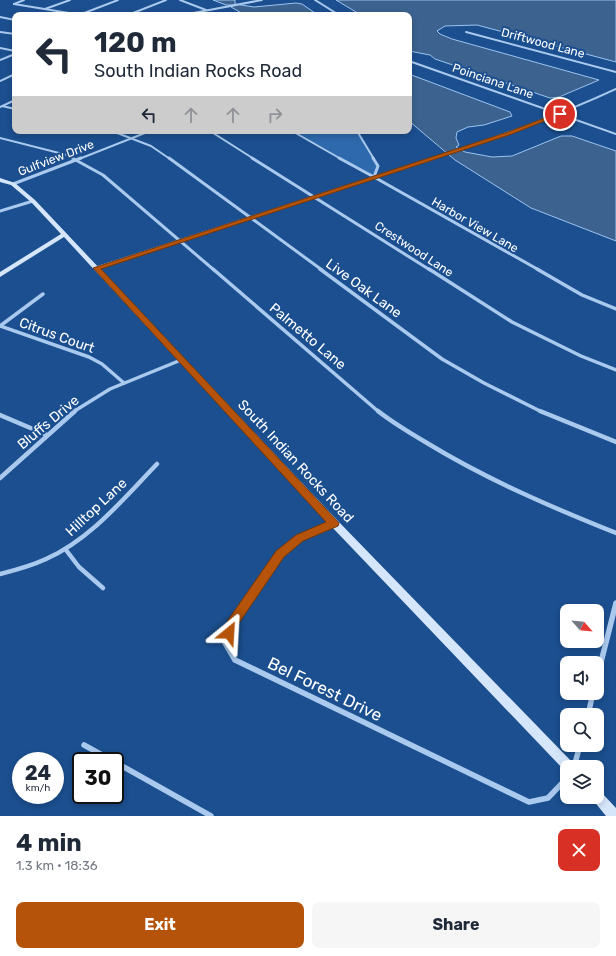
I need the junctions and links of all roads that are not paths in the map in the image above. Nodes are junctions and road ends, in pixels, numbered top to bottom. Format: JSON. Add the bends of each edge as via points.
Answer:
{"nodes":[{"id":1,"x":24,"y":0,"type":"edge"},
{"id":2,"x":70,"y":0,"type":"edge"},
{"id":3,"x":118,"y":0,"type":"edge"},
{"id":4,"x":166,"y":0,"type":"edge"},
{"id":5,"x":180,"y":0,"type":"edge"},
{"id":6,"x":262,"y":0,"type":"edge"},
{"id":7,"x":315,"y":0,"type":"edge"},
{"id":8,"x":44,"y":9,"type":"junction"},
{"id":9,"x":206,"y":10,"type":"junction"},
{"id":10,"x":62,"y":12,"type":"edge"},
{"id":11,"x":88,"y":12,"type":"edge"},
{"id":12,"x":136,"y":12,"type":"edge"},
{"id":13,"x":194,"y":12,"type":"edge"},
{"id":14,"x":334,"y":12,"type":"edge"},
{"id":15,"x":0,"y":17,"type":"edge"},
{"id":16,"x":12,"y":19,"type":"edge"},
{"id":17,"x":0,"y":32,"type":"edge"},
{"id":18,"x":466,"y":32,"type":"dead end"},
{"id":19,"x":12,"y":34,"type":"edge"},
{"id":20,"x":0,"y":48,"type":"edge"},
{"id":21,"x":12,"y":50,"type":"edge"},
{"id":22,"x":12,"y":55,"type":"edge"},
{"id":23,"x":0,"y":60,"type":"edge"},
{"id":24,"x":412,"y":62,"type":"edge"},
{"id":25,"x":616,"y":72,"type":"edge"},
{"id":26,"x":12,"y":75,"type":"edge"},
{"id":27,"x":0,"y":81,"type":"edge"},
{"id":28,"x":616,"y":89,"type":"edge"},
{"id":29,"x":12,"y":102,"type":"edge"},
{"id":30,"x":1,"y":107,"type":"edge"},
{"id":31,"x":12,"y":109,"type":"edge"},
{"id":32,"x":560,"y":114,"type":"junction"},
{"id":33,"x":121,"y":134,"type":"edge"},
{"id":34,"x":143,"y":134,"type":"edge"},
{"id":35,"x":215,"y":134,"type":"edge"},
{"id":36,"x":297,"y":134,"type":"edge"},
{"id":37,"x":359,"y":134,"type":"edge"},
{"id":38,"x":616,"y":134,"type":"edge"},
{"id":39,"x":0,"y":138,"type":"edge"},
{"id":40,"x":133,"y":138,"type":"junction"},
{"id":41,"x":77,"y":159,"type":"junction"},
{"id":42,"x":374,"y":177,"type":"junction"},
{"id":43,"x":0,"y":180,"type":"edge"},
{"id":44,"x":14,"y":184,"type":"junction"},
{"id":45,"x":316,"y":197,"type":"junction"},
{"id":46,"x":33,"y":201,"type":"junction"},
{"id":47,"x":0,"y":211,"type":"edge"},
{"id":48,"x":250,"y":218,"type":"junction"},
{"id":49,"x":63,"y":235,"type":"junction"},
{"id":50,"x":180,"y":241,"type":"junction"},
{"id":51,"x":96,"y":268,"type":"junction"},
{"id":52,"x":0,"y":275,"type":"edge"},
{"id":53,"x":43,"y":294,"type":"dead end"},
{"id":54,"x":616,"y":309,"type":"edge"},
{"id":55,"x":0,"y":326,"type":"edge"},
{"id":56,"x":181,"y":360,"type":"junction"},
{"id":57,"x":616,"y":370,"type":"edge"},
{"id":58,"x":124,"y":383,"type":"junction"},
{"id":59,"x":0,"y":415,"type":"edge"},
{"id":60,"x":47,"y":435,"type":"junction"},
{"id":61,"x":616,"y":442,"type":"edge"},
{"id":62,"x":157,"y":464,"type":"dead end"},
{"id":63,"x":0,"y":478,"type":"edge"},
{"id":64,"x":334,"y":523,"type":"junction"},
{"id":65,"x":616,"y":533,"type":"edge"},
{"id":66,"x":66,"y":550,"type":"junction"},
{"id":67,"x":0,"y":574,"type":"edge"},
{"id":68,"x":103,"y":588,"type":"dead end"},
{"id":69,"x":616,"y":603,"type":"edge"},
{"id":70,"x":603,"y":656,"type":"edge"},
{"id":71,"x":84,"y":745,"type":"dead end"},
{"id":72,"x":96,"y":752,"type":"edge"},
{"id":73,"x":562,"y":760,"type":"edge"},
{"id":74,"x":124,"y":768,"type":"edge"},
{"id":75,"x":560,"y":785,"type":"edge"},
{"id":76,"x":604,"y":804,"type":"edge"},
{"id":77,"x":211,"y":816,"type":"edge"},
{"id":78,"x":615,"y":816,"type":"edge"}],
"edges":[{"from":1,"to":8,"type":"street","via":[[14,4]]},
{"from":2,"to":8,"type":"street"},
{"from":3,"to":11,"type":"street"},
{"from":4,"to":12,"type":"street"},
{"from":5,"to":9,"type":"street"},
{"from":6,"to":9,"type":"street"},
{"from":7,"to":14,"type":"street"},
{"from":8,"to":10,"type":"street"},
{"from":9,"to":13,"type":"street"},
{"from":15,"to":16,"type":"street"},
{"from":17,"to":19,"type":"street"},
{"from":18,"to":25,"type":"street","name":"Driftwood Lane"},
{"from":20,"to":21,"type":"street"},
{"from":22,"to":23,"type":"street"},
{"from":24,"to":32,"type":"street","name":"Poinciana Lane"},
{"from":26,"to":27,"type":"street"},
{"from":28,"to":32,"type":"street"},
{"from":29,"to":30,"type":"street"},
{"from":30,"to":31,"type":"street"},
{"from":32,"to":38,"type":"street","name":"Poinciana Lane"},
{"from":32,"to":42,"type":"street"},
{"from":33,"to":40,"type":"street","name":"Live Oak Lane"},
{"from":34,"to":40,"type":"street","name":"Gulfview Drive"},
{"from":35,"to":45,"type":"street","name":"Crestwood Lane"},
{"from":36,"to":42,"type":"street","name":"Harbor View Lane"},
{"from":37,"to":42,"type":"street","via":[[378,166]]},
{"from":39,"to":41,"type":"street","name":"Palmetto Lane"},
{"from":40,"to":41,"type":"street","name":"Gulfview Drive"},
{"from":40,"to":48,"type":"street","name":"Live Oak Lane","via":[[166,155]]},
{"from":41,"to":44,"type":"street","name":"Gulfview Drive"},
{"from":41,"to":50,"type":"street","name":"Palmetto Lane","via":[[103,175]]},
{"from":42,"to":45,"type":"street"},
{"from":42,"to":54,"type":"street","name":"Harbor View Lane","via":[[582,295]]},
{"from":43,"to":44,"type":"street","name":"South Indian Rocks Road"},
{"from":44,"to":46,"type":"street","name":"South Indian Rocks Road"},
{"from":45,"to":48,"type":"street"},
{"from":45,"to":57,"type":"street","name":"Crestwood Lane","via":[[528,332]]},
{"from":46,"to":47,"type":"street"},
{"from":46,"to":49,"type":"street","name":"South Indian Rocks Road"},
{"from":48,"to":50,"type":"street"},
{"from":48,"to":61,"type":"street","name":"Live Oak Lane","via":[[442,358],[472,377],[541,412]]},
{"from":49,"to":51,"type":"street","name":"South Indian Rocks Road"},
{"from":49,"to":52,"type":"street"},
{"from":50,"to":51,"type":"street"},
{"from":50,"to":65,"type":"street","name":"Palmetto Lane","via":[[375,408],[410,433],[524,495]]},
{"from":51,"to":56,"type":"street","name":"South Indian Rocks Road"},
{"from":53,"to":55,"type":"street","name":"Citrus Court"},
{"from":55,"to":58,"type":"street","name":"Citrus Court","via":[[89,357],[102,364]]},
{"from":56,"to":58,"type":"street","name":"Bluffs Drive"},
{"from":56,"to":64,"type":"street","name":"South Indian Rocks Road"},
{"from":58,"to":60,"type":"street","name":"Bluffs Drive","via":[[94,398]]},
{"from":59,"to":60,"type":"street"},
{"from":60,"to":63,"type":"street","name":"Bluffs Drive"},
{"from":62,"to":66,"type":"street","name":"Hilltop Lane","via":[[106,517]]},
{"from":64,"to":73,"type":"street","name":"South Indian Rocks Road"},
{"from":64,"to":75,"type":"street","name":"Bel Forest Drive","via":[[300,538],[280,554],[232,624],[225,643],[235,660],[529,802],[548,798]]},
{"from":66,"to":67,"type":"street","name":"Hilltop Lane","via":[[31,566]]},
{"from":66,"to":68,"type":"street","via":[[79,567]]},
{"from":69,"to":70,"type":"street"},
{"from":71,"to":72,"type":"street"},
{"from":74,"to":77,"type":"street"},
{"from":76,"to":78,"type":"street"}]}
